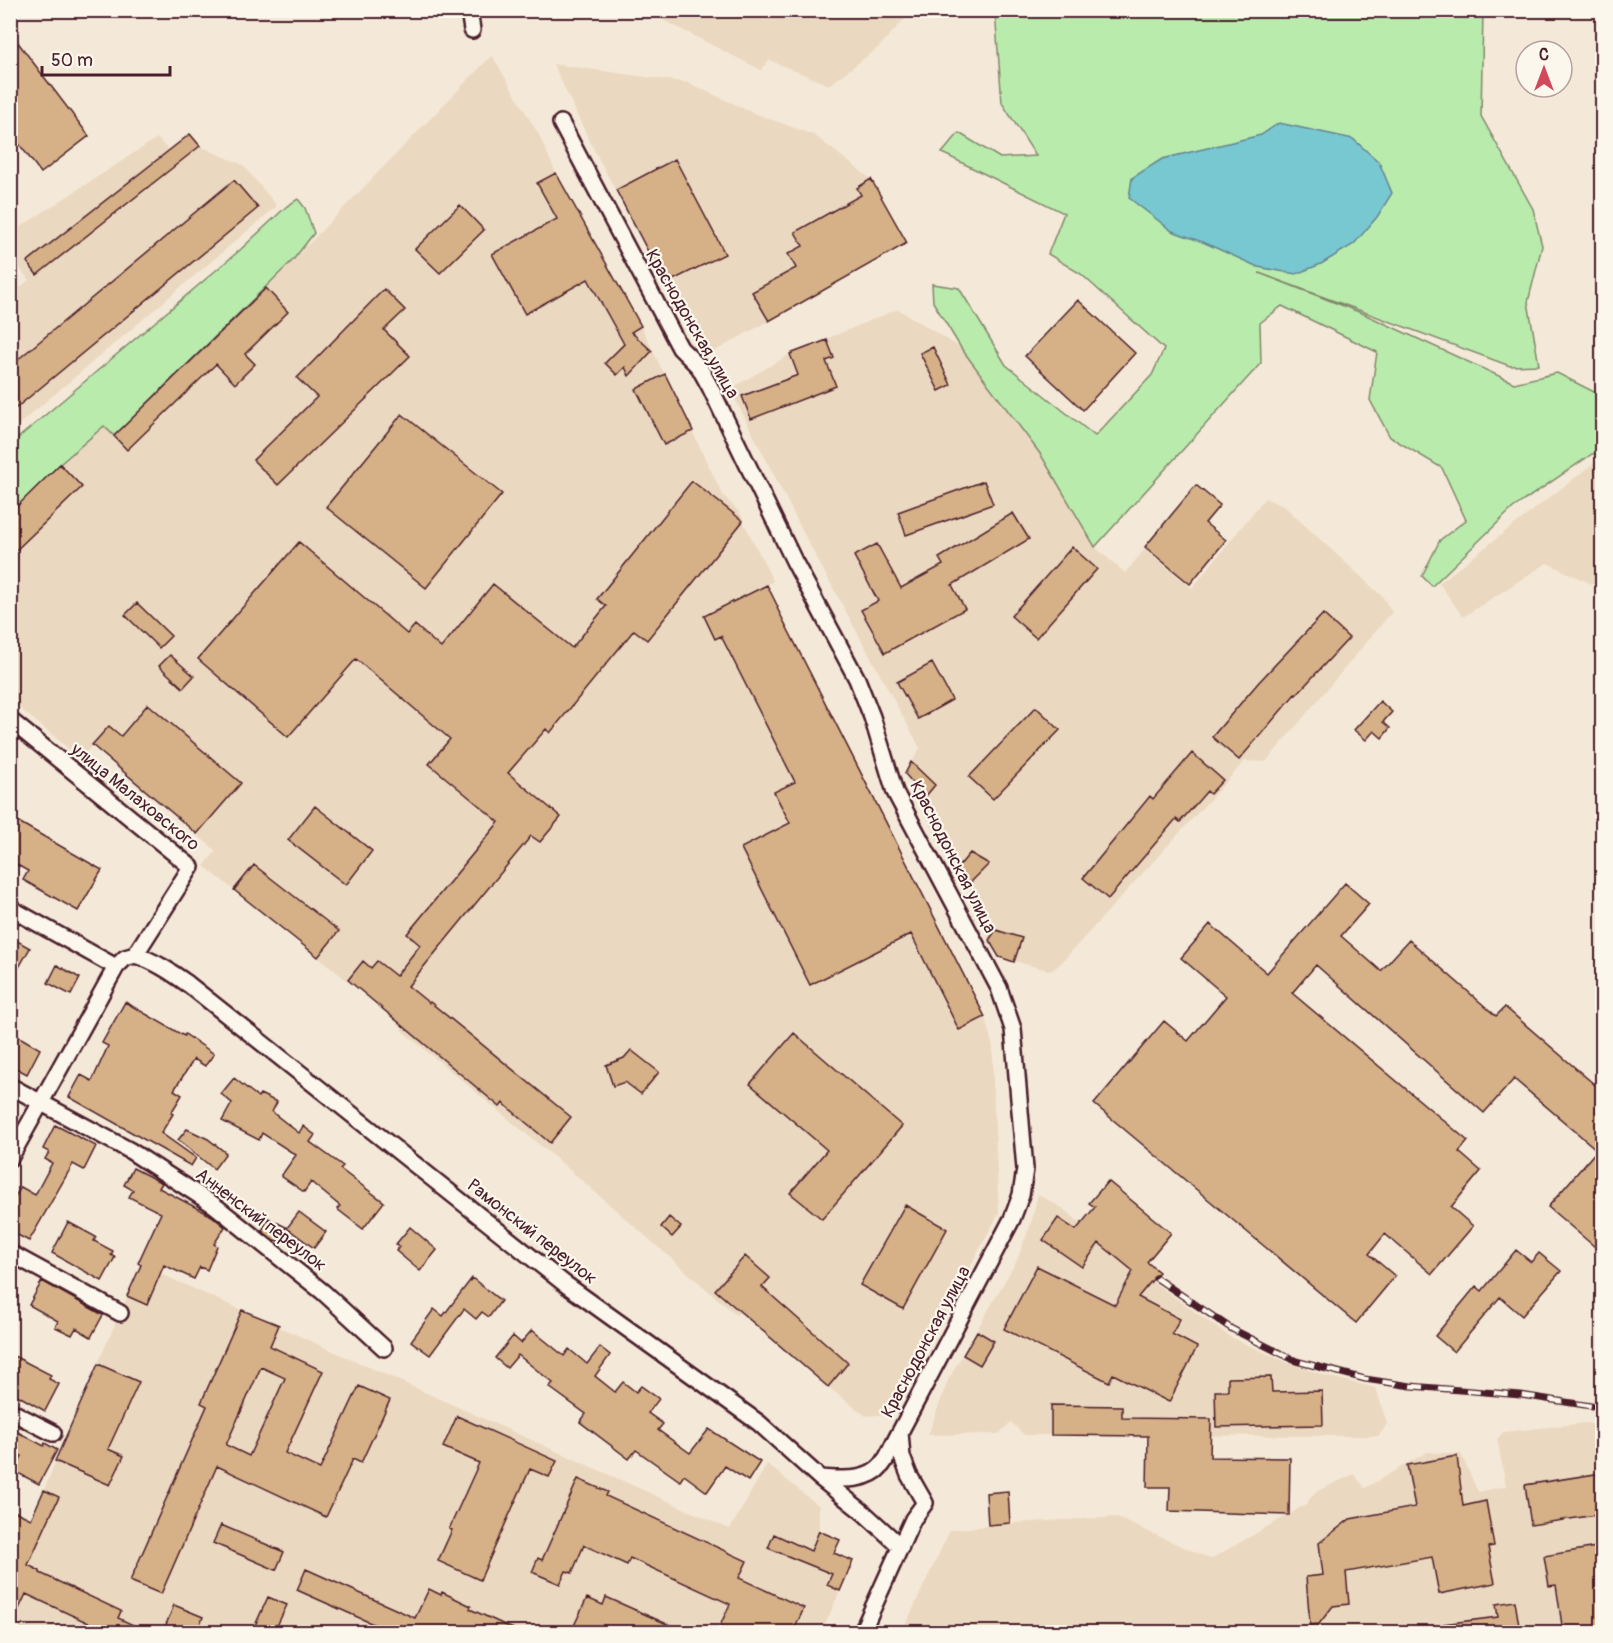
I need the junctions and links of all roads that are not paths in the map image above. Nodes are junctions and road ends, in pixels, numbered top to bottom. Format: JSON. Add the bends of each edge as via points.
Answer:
{"nodes":[{"id":1,"x":469,"y":10,"type":"edge"},
{"id":2,"x":472,"y":30,"type":"dead end"},
{"id":3,"x":561,"y":123,"type":"dead end"},
{"id":4,"x":10,"y":720,"type":"edge"},
{"id":5,"x":10,"y":908,"type":"edge"},
{"id":6,"x":135,"y":955,"type":"junction"},
{"id":7,"x":117,"y":967,"type":"junction"},
{"id":8,"x":10,"y":1086,"type":"edge"},
{"id":9,"x":42,"y":1104,"type":"junction"},
{"id":10,"x":10,"y":1158,"type":"edge"},
{"id":11,"x":10,"y":1253,"type":"edge"},
{"id":12,"x":120,"y":1313,"type":"dead end"},
{"id":13,"x":384,"y":1348,"type":"dead end"},
{"id":14,"x":10,"y":1411,"type":"edge"},
{"id":15,"x":900,"y":1432,"type":"junction"},
{"id":16,"x":53,"y":1433,"type":"dead end"},
{"id":17,"x":820,"y":1478,"type":"junction"},
{"id":18,"x":901,"y":1547,"type":"junction"},
{"id":19,"x":862,"y":1632,"type":"edge"}],
"edges":[{"from":1,"to":2,"type":"street"},
{"from":3,"to":15,"type":"street","name":"Краснодонская улица","via":[[680,348],[699,367],[710,387],[794,561],[857,679],[895,792],[999,988],[1013,1029],[1024,1169],[1021,1195]]},
{"from":4,"to":6,"type":"street","name":"улица Малаховского","via":[[191,867]]},
{"from":5,"to":7,"type":"street"},
{"from":6,"to":7,"type":"street","name":"улица Малаховского","via":[[124,958]]},
{"from":6,"to":17,"type":"street","name":"Рамонский переулок","via":[[188,984],[565,1284],[759,1423]]},
{"from":7,"to":9,"type":"street","name":"улица Малаховского"},
{"from":8,"to":9,"type":"street","name":"Анненский переулок"},
{"from":9,"to":10,"type":"street","name":"улица Малаховского"},
{"from":9,"to":13,"type":"street","name":"Анненский переулок","via":[[129,1150],[214,1204],[323,1292]]},
{"from":11,"to":12,"type":"street"},
{"from":14,"to":16,"type":"street"},
{"from":15,"to":17,"type":"street","via":[[881,1466],[867,1475],[849,1480]]},
{"from":15,"to":18,"type":"street","name":"Краснодонская улица","via":[[902,1457],[924,1503]]},
{"from":17,"to":18,"type":"street","name":"Рамонский переулок"},
{"from":18,"to":19,"type":"street","name":"Краснодонская улица"}]}
